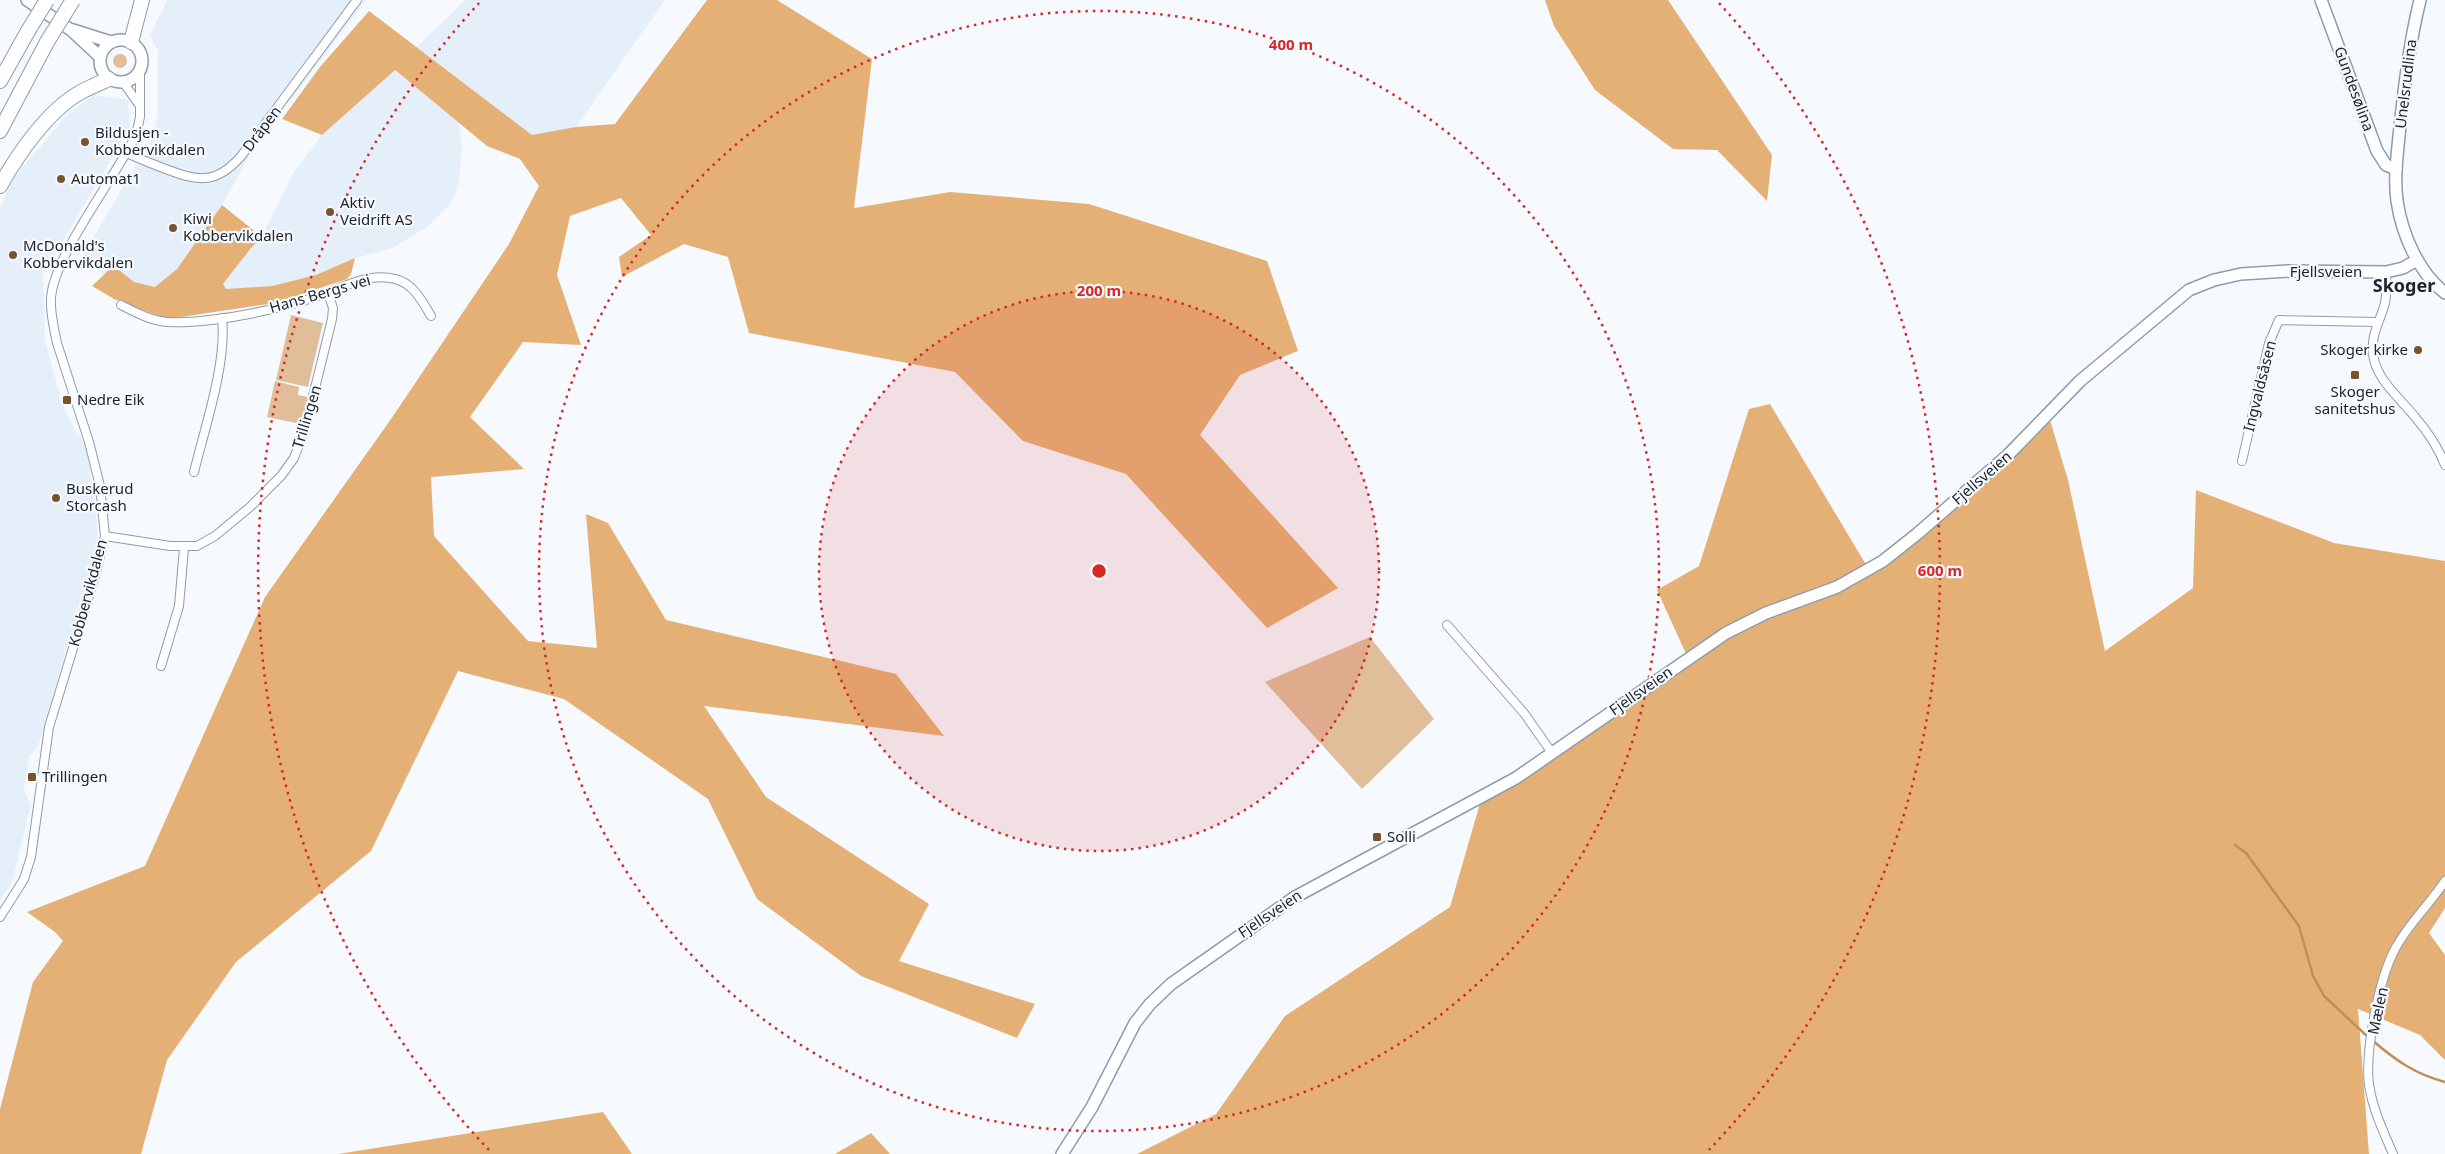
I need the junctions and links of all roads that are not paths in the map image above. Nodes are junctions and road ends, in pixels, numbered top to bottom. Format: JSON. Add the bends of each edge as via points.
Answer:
{"nodes":[{"id":1,"x":27,"y":0,"type":"edge"},
{"id":2,"x":47,"y":0,"type":"edge"},
{"id":3,"x":73,"y":0,"type":"edge"},
{"id":4,"x":142,"y":0,"type":"edge"},
{"id":5,"x":357,"y":0,"type":"edge"},
{"id":6,"x":2321,"y":0,"type":"edge"},
{"id":7,"x":2420,"y":0,"type":"edge"},
{"id":8,"x":71,"y":30,"type":"junction"},
{"id":9,"x":111,"y":42,"type":"junction"},
{"id":10,"x":131,"y":42,"type":"junction"},
{"id":11,"x":100,"y":57,"type":"junction"},
{"id":12,"x":140,"y":71,"type":"junction"},
{"id":13,"x":109,"y":79,"type":"junction"},
{"id":14,"x":0,"y":81,"type":"edge"},
{"id":15,"x":123,"y":82,"type":"junction"},
{"id":16,"x":140,"y":106,"type":"junction"},
{"id":17,"x":0,"y":132,"type":"edge"},
{"id":18,"x":127,"y":153,"type":"junction"},
{"id":19,"x":2396,"y":170,"type":"junction"},
{"id":20,"x":0,"y":186,"type":"edge"},
{"id":21,"x":2417,"y":260,"type":"junction"},
{"id":22,"x":2386,"y":272,"type":"junction"},
{"id":23,"x":328,"y":292,"type":"junction"},
{"id":24,"x":2445,"y":293,"type":"edge"},
{"id":25,"x":121,"y":306,"type":"dead end"},
{"id":26,"x":430,"y":316,"type":"dead end"},
{"id":27,"x":222,"y":318,"type":"junction"},
{"id":28,"x":2376,"y":322,"type":"junction"},
{"id":29,"x":2242,"y":461,"type":"dead end"},
{"id":30,"x":2445,"y":465,"type":"edge"},
{"id":31,"x":194,"y":472,"type":"dead end"},
{"id":32,"x":104,"y":536,"type":"junction"},
{"id":33,"x":184,"y":548,"type":"junction"},
{"id":34,"x":1447,"y":625,"type":"dead end"},
{"id":35,"x":161,"y":666,"type":"dead end"},
{"id":36,"x":1552,"y":753,"type":"junction"},
{"id":37,"x":2445,"y":882,"type":"edge"},
{"id":38,"x":0,"y":917,"type":"edge"},
{"id":39,"x":1062,"y":1154,"type":"edge"},
{"id":40,"x":2393,"y":1154,"type":"edge"}],
"edges":[{"from":1,"to":8,"type":"main road"},
{"from":2,"to":14,"type":"highway","bridge":true},
{"from":3,"to":17,"type":"highway","bridge":true},
{"from":4,"to":10,"type":"highway"},
{"from":5,"to":18,"type":"street","name":"Dråpen","via":[[248,148],[224,173],[212,178],[190,178]]},
{"from":6,"to":19,"type":"main road","name":"Gundesølina","via":[[2377,151],[2386,165]]},
{"from":7,"to":19,"type":"main road","name":"Unelsrudlina","via":[[2407,65]]},
{"from":8,"to":9,"type":"main road"},
{"from":8,"to":11,"type":"main road"},
{"from":9,"to":10,"type":"main road","via":[[121,39]]},
{"from":9,"to":11,"type":"main road","via":[[102,50]]},
{"from":10,"to":12,"type":"main road","via":[[142,54]]},
{"from":11,"to":13,"type":"main road","via":[[102,72]]},
{"from":12,"to":15,"type":"main road","via":[[133,79]]},
{"from":12,"to":16,"type":"street","name":"Kobbervikdalen"},
{"from":13,"to":15,"type":"main road"},
{"from":13,"to":20,"type":"highway","via":[[79,93],[52,116],[28,143]]},
{"from":15,"to":16,"type":"street"},
{"from":16,"to":18,"type":"street","name":"Kobbervikdalen","via":[[136,135]]},
{"from":18,"to":32,"type":"street","name":"Kobbervikdalen","via":[[64,258],[51,296],[57,343],[100,486]]},
{"from":19,"to":21,"type":"main road","name":"Unelsrudlina","via":[[2398,208]]},
{"from":21,"to":22,"type":"main road","name":"Fjellsveien"},
{"from":21,"to":24,"type":"main road","name":"Unelsrudlina","via":[[2429,279]]},
{"from":22,"to":28,"type":"street","via":[[2386,300]]},
{"from":22,"to":36,"type":"main road","name":"Fjellsveien","via":[[2241,274],[2189,290],[2080,382],[2008,455],[1883,561],[1837,587],[1726,633]]},
{"from":23,"to":26,"type":"street","name":"Hans Bergs vei","via":[[369,278],[394,278],[412,288]]},
{"from":23,"to":27,"type":"street","name":"Hans Bergs vei","via":[[301,302]]},
{"from":23,"to":33,"type":"street","name":"Trillingen","via":[[332,308],[330,330],[305,429],[294,458],[281,476],[237,518],[204,543]]},
{"from":25,"to":27,"type":"street","name":"Hans Bergs vei","via":[[166,322]]},
{"from":27,"to":31,"type":"street","via":[[224,333],[218,369]]},
{"from":28,"to":29,"type":"street","name":"Ingvaldsåsen","via":[[2279,320],[2269,343]]},
{"from":28,"to":30,"type":"street","via":[[2374,356],[2381,376],[2428,433]]},
{"from":32,"to":33,"type":"street","name":"Trillingen"},
{"from":32,"to":38,"type":"street","name":"Kobbervikdalen","via":[[49,727],[31,857],[24,879]]},
{"from":33,"to":35,"type":"street","via":[[179,606]]},
{"from":34,"to":36,"type":"street","via":[[1524,712]]},
{"from":36,"to":39,"type":"main road","name":"Fjellsveien","via":[[1516,778],[1294,896],[1171,984],[1135,1023],[1092,1107]]},
{"from":37,"to":40,"type":"street","name":"Mælen","via":[[2395,949],[2385,977],[2373,1033],[2369,1056],[2370,1090]]}]}
